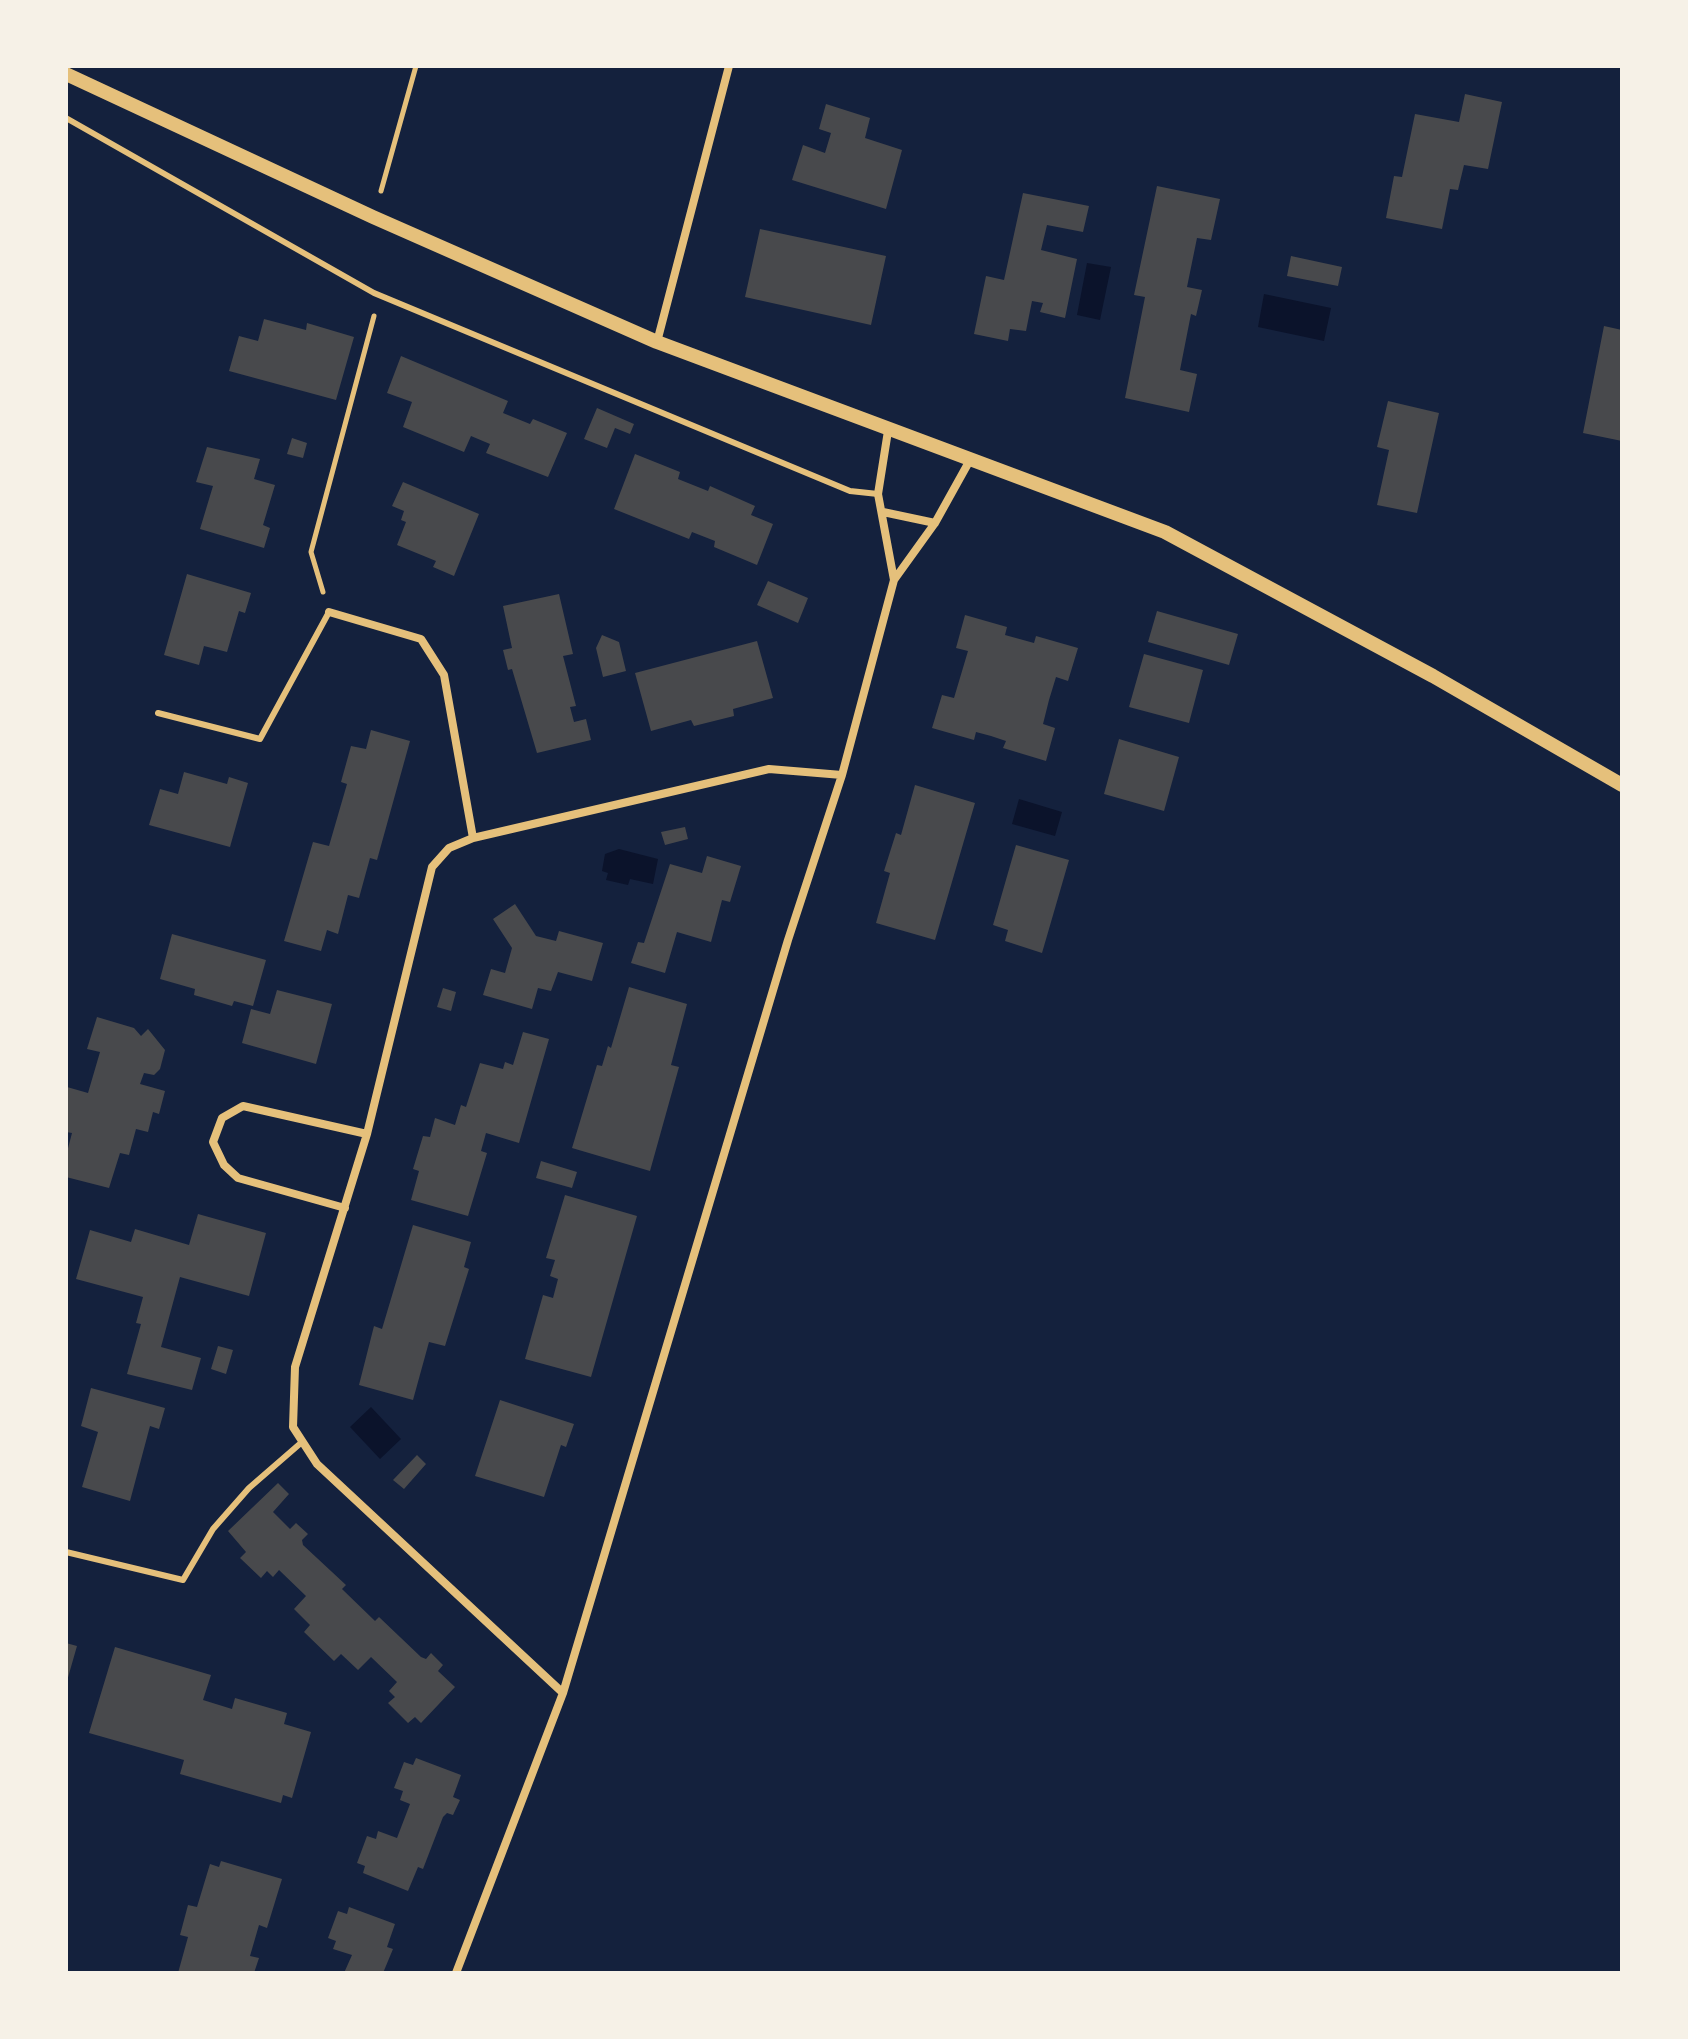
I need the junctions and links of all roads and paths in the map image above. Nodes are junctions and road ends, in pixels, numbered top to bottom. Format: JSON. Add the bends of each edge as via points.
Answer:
{"nodes":[{"id":1,"x":416,"y":66,"type":"edge"},
{"id":2,"x":729,"y":66,"type":"edge"},
{"id":3,"x":66,"y":74,"type":"edge"},
{"id":4,"x":66,"y":118,"type":"edge"},
{"id":5,"x":373,"y":217,"type":"junction"},
{"id":6,"x":374,"y":293,"type":"junction"},
{"id":7,"x":657,"y":342,"type":"junction"},
{"id":8,"x":888,"y":431,"type":"junction"},
{"id":9,"x":970,"y":460,"type":"junction"},
{"id":10,"x":878,"y":494,"type":"junction"},
{"id":11,"x":883,"y":512,"type":"junction"},
{"id":12,"x":935,"y":523,"type":"junction"},
{"id":13,"x":894,"y":580,"type":"junction"},
{"id":14,"x":329,"y":612,"type":"junction"},
{"id":15,"x":158,"y":713,"type":"dead end"},
{"id":16,"x":842,"y":775,"type":"junction"},
{"id":17,"x":1622,"y":785,"type":"edge"},
{"id":18,"x":473,"y":838,"type":"junction"},
{"id":19,"x":367,"y":1134,"type":"junction"},
{"id":20,"x":345,"y":1208,"type":"junction"},
{"id":21,"x":302,"y":1442,"type":"junction"},
{"id":22,"x":66,"y":1552,"type":"edge"},
{"id":23,"x":563,"y":1693,"type":"junction"},
{"id":24,"x":456,"y":1973,"type":"edge"}],
"edges":[{"from":1,"to":5,"type":"path"},
{"from":2,"to":7,"type":"street"},
{"from":3,"to":5,"type":"street"},
{"from":4,"to":6,"type":"lane"},
{"from":5,"to":7,"type":"street"},
{"from":6,"to":10,"type":"lane","via":[[850,491]]},
{"from":6,"to":14,"type":"path","via":[[374,313],[311,552]]},
{"from":7,"to":8,"type":"street"},
{"from":8,"to":9,"type":"street"},
{"from":8,"to":10,"type":"street"},
{"from":9,"to":12,"type":"street"},
{"from":9,"to":17,"type":"street","via":[[1165,532]]},
{"from":10,"to":11,"type":"street"},
{"from":11,"to":12,"type":"street"},
{"from":11,"to":13,"type":"street"},
{"from":12,"to":13,"type":"street"},
{"from":13,"to":16,"type":"street"},
{"from":14,"to":15,"type":"lane","via":[[260,739]]},
{"from":14,"to":18,"type":"street","via":[[421,639],[444,675]]},
{"from":16,"to":18,"type":"street","via":[[769,769]]},
{"from":16,"to":23,"type":"street","via":[[783,955]]},
{"from":18,"to":19,"type":"street","via":[[449,848],[432,867]]},
{"from":19,"to":20,"type":"street"},
{"from":19,"to":20,"type":"street","via":[[243,1106],[222,1118],[213,1142],[224,1165],[238,1178]]},
{"from":20,"to":21,"type":"street","via":[[295,1367],[293,1427]]},
{"from":21,"to":22,"type":"lane","via":[[249,1488],[213,1529],[183,1580]]},
{"from":21,"to":23,"type":"street","via":[[317,1464]]},
{"from":23,"to":24,"type":"street"}]}
